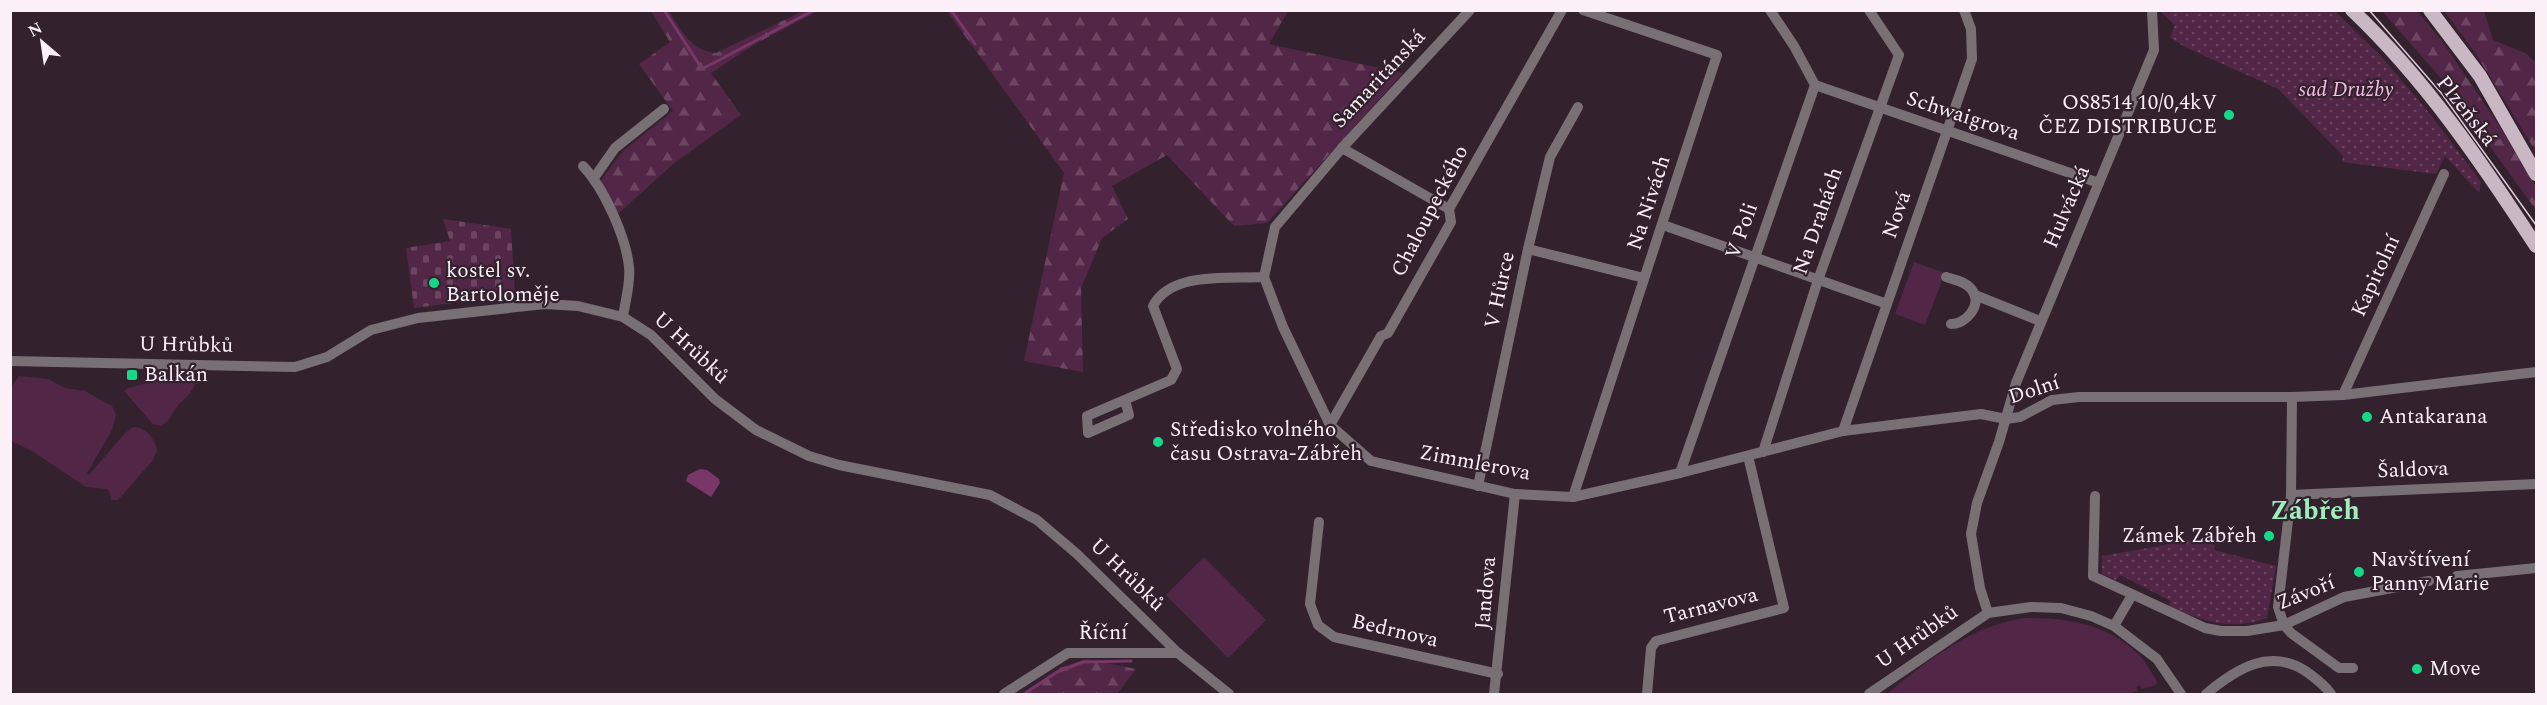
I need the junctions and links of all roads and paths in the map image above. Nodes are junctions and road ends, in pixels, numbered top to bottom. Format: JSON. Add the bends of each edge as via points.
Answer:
{"nodes":[{"id":1,"x":1470,"y":10,"type":"edge"},
{"id":2,"x":1562,"y":10,"type":"edge"},
{"id":3,"x":1583,"y":10,"type":"edge"},
{"id":4,"x":1770,"y":10,"type":"edge"},
{"id":5,"x":1869,"y":10,"type":"edge"},
{"id":6,"x":1964,"y":10,"type":"edge"},
{"id":7,"x":2152,"y":10,"type":"edge"},
{"id":8,"x":2352,"y":10,"type":"edge"},
{"id":9,"x":2430,"y":10,"type":"edge"},
{"id":10,"x":1815,"y":85,"type":"junction"},
{"id":11,"x":1578,"y":107,"type":"dead end"},
{"id":12,"x":1878,"y":108,"type":"junction"},
{"id":13,"x":664,"y":109,"type":"dead end"},
{"id":14,"x":1948,"y":129,"type":"junction"},
{"id":15,"x":1342,"y":147,"type":"junction"},
{"id":16,"x":583,"y":166,"type":"dead end"},
{"id":17,"x":2444,"y":174,"type":"dead end"},
{"id":18,"x":2536,"y":174,"type":"edge"},
{"id":19,"x":594,"y":178,"type":"junction"},
{"id":20,"x":2098,"y":183,"type":"junction"},
{"id":21,"x":1449,"y":209,"type":"junction"},
{"id":22,"x":1664,"y":225,"type":"junction"},
{"id":23,"x":2536,"y":246,"type":"edge"},
{"id":24,"x":1528,"y":249,"type":"junction"},
{"id":25,"x":1754,"y":255,"type":"junction"},
{"id":26,"x":1264,"y":277,"type":"junction"},
{"id":27,"x":1946,"y":277,"type":"dead end"},
{"id":28,"x":1644,"y":278,"type":"junction"},
{"id":29,"x":1818,"y":280,"type":"junction"},
{"id":30,"x":1975,"y":295,"type":"junction"},
{"id":31,"x":1887,"y":304,"type":"junction"},
{"id":32,"x":623,"y":317,"type":"junction"},
{"id":33,"x":2040,"y":321,"type":"junction"},
{"id":34,"x":1951,"y":324,"type":"dead end"},
{"id":35,"x":10,"y":361,"type":"edge"},
{"id":36,"x":2536,"y":372,"type":"edge"},
{"id":37,"x":2343,"y":395,"type":"junction"},
{"id":38,"x":2292,"y":397,"type":"junction"},
{"id":39,"x":1125,"y":400,"type":"junction"},
{"id":40,"x":2006,"y":419,"type":"junction"},
{"id":41,"x":1330,"y":426,"type":"junction"},
{"id":42,"x":1843,"y":431,"type":"junction"},
{"id":43,"x":1763,"y":452,"type":"junction"},
{"id":44,"x":1748,"y":456,"type":"junction"},
{"id":45,"x":1680,"y":473,"type":"junction"},
{"id":46,"x":2536,"y":484,"type":"edge"},
{"id":47,"x":1478,"y":486,"type":"junction"},
{"id":48,"x":1515,"y":494,"type":"junction"},
{"id":49,"x":2291,"y":495,"type":"junction"},
{"id":50,"x":2095,"y":496,"type":"dead end"},
{"id":51,"x":1573,"y":497,"type":"junction"},
{"id":52,"x":1319,"y":522,"type":"dead end"},
{"id":53,"x":2536,"y":568,"type":"edge"},
{"id":54,"x":2457,"y":576,"type":"dead end"},
{"id":55,"x":2430,"y":580,"type":"dead end"},
{"id":56,"x":2132,"y":595,"type":"junction"},
{"id":57,"x":1988,"y":613,"type":"junction"},
{"id":58,"x":2284,"y":624,"type":"junction"},
{"id":59,"x":2114,"y":626,"type":"junction"},
{"id":60,"x":1178,"y":653,"type":"junction"},
{"id":61,"x":2354,"y":668,"type":"dead end"},
{"id":62,"x":1498,"y":674,"type":"junction"},
{"id":63,"x":1004,"y":694,"type":"edge"},
{"id":64,"x":1228,"y":694,"type":"edge"},
{"id":65,"x":1494,"y":694,"type":"edge"},
{"id":66,"x":1647,"y":694,"type":"edge"},
{"id":67,"x":1869,"y":694,"type":"edge"},
{"id":68,"x":2181,"y":694,"type":"edge"},
{"id":69,"x":2206,"y":694,"type":"edge"},
{"id":70,"x":2331,"y":694,"type":"edge"}],
"edges":[{"from":1,"to":15,"type":"street","name":"Samaritánská"},
{"from":2,"to":21,"type":"street","name":"Chaloupeckého"},
{"from":3,"to":22,"type":"street","name":"Na Nivách","via":[[1717,55]]},
{"from":4,"to":10,"type":"street"},
{"from":5,"to":12,"type":"street","name":"Na Drahách","via":[[1899,55]]},
{"from":6,"to":14,"type":"street","name":"Nová","via":[[1971,29],[1972,59]]},
{"from":7,"to":20,"type":"street","name":"Hulvácká","via":[[2154,50]]},
{"from":8,"to":23,"type":"main road","name":"Plzeňská","via":[[2382,38],[2433,101],[2492,178]]},
{"from":9,"to":18,"type":"main road","name":"Plzeňská","via":[[2480,76]]},
{"from":10,"to":12,"type":"street","name":"Schwaigrova"},
{"from":10,"to":25,"type":"street","name":"V Poli"},
{"from":11,"to":24,"type":"street","name":"V Hůrce","via":[[1550,157]]},
{"from":12,"to":14,"type":"street","name":"Schwaigrova"},
{"from":12,"to":29,"type":"street","name":"Na Drahách"},
{"from":13,"to":19,"type":"street","via":[[615,148]]},
{"from":14,"to":20,"type":"street","name":"Schwaigrova"},
{"from":14,"to":31,"type":"street","name":"Nová"},
{"from":15,"to":21,"type":"street"},
{"from":15,"to":26,"type":"street","via":[[1275,227]]},
{"from":16,"to":19,"type":"street"},
{"from":17,"to":37,"type":"street","name":"Kapitolní"},
{"from":19,"to":32,"type":"street","via":[[620,232],[629,267]]},
{"from":20,"to":33,"type":"street","name":"Hulvácká"},
{"from":21,"to":41,"type":"street","name":"Chaloupeckého","via":[[1451,222]]},
{"from":22,"to":25,"type":"street"},
{"from":22,"to":28,"type":"street","name":"Na Nivách"},
{"from":24,"to":28,"type":"street"},
{"from":24,"to":47,"type":"street","name":"V Hůrce"},
{"from":25,"to":29,"type":"street"},
{"from":25,"to":45,"type":"street","name":"V Poli"},
{"from":26,"to":39,"type":"street","via":[[1185,281],[1159,295],[1153,306],[1177,369],[1172,380]]},
{"from":26,"to":41,"type":"street","name":"Zimmlerova"},
{"from":27,"to":30,"type":"street","via":[[1972,288]]},
{"from":28,"to":51,"type":"street","name":"Na Nivách"},
{"from":29,"to":31,"type":"street"},
{"from":29,"to":43,"type":"street","name":"Na Drahách"},
{"from":30,"to":33,"type":"street"},
{"from":30,"to":34,"type":"street","via":[[1968,319]]},
{"from":31,"to":42,"type":"street","name":"Nová"},
{"from":32,"to":35,"type":"street","name":"U Hrůbků","via":[[578,306],[545,304],[418,318],[371,330],[327,357],[295,367]]},
{"from":32,"to":60,"type":"street","name":"U Hrůbků","via":[[651,335],[715,399],[756,430],[809,456],[990,495],[1037,520]]},
{"from":33,"to":40,"type":"street","name":"Hulvácká"},
{"from":36,"to":37,"type":"street","name":"Dolní"},
{"from":37,"to":38,"type":"street","name":"Dolní"},
{"from":38,"to":40,"type":"street","name":"Dolní","via":[[2079,397],[2052,400],[2020,417]]},
{"from":38,"to":49,"type":"street"},
{"from":39,"to":39,"type":"street","via":[[1129,415],[1088,433],[1087,416]]},
{"from":40,"to":42,"type":"street","name":"Zimmlerova","via":[[1981,414]]},
{"from":40,"to":57,"type":"street","name":"Dolní","via":[[1977,503],[1971,534]]},
{"from":41,"to":47,"type":"street","name":"Zimmlerova","via":[[1371,461]]},
{"from":42,"to":43,"type":"street","name":"Zimmlerova"},
{"from":43,"to":44,"type":"street","name":"Zimmlerova"},
{"from":44,"to":45,"type":"street","name":"Zimmlerova"},
{"from":44,"to":66,"type":"street","name":"Tarnavova","via":[[1784,608],[1656,641],[1651,648]]},
{"from":45,"to":51,"type":"street","name":"Zimmlerova"},
{"from":46,"to":49,"type":"street","name":"Šaldova"},
{"from":47,"to":48,"type":"street","name":"Zimmlerova"},
{"from":48,"to":51,"type":"street","name":"Zimmlerova"},
{"from":48,"to":62,"type":"street","name":"Jandova"},
{"from":49,"to":58,"type":"street","via":[[2278,607]]},
{"from":50,"to":56,"type":"street","name":"Závoří","via":[[2094,576]]},
{"from":52,"to":62,"type":"street","name":"Bedrnova","via":[[1310,604],[1318,625],[1334,637]]},
{"from":53,"to":54,"type":"street"},
{"from":55,"to":58,"type":"street","name":"Závoří","via":[[2344,597]]},
{"from":56,"to":58,"type":"street","name":"Závoří","via":[[2205,628],[2247,631]]},
{"from":56,"to":59,"type":"street"},
{"from":57,"to":59,"type":"street","via":[[2031,607],[2061,608]]},
{"from":57,"to":67,"type":"street","name":"U Hrůbků"},
{"from":58,"to":61,"type":"street","via":[[2339,668]]},
{"from":59,"to":68,"type":"street","via":[[2157,659]]},
{"from":60,"to":63,"type":"street","name":"Říční","via":[[1068,653]]},
{"from":60,"to":64,"type":"street","name":"U Hrůbků"},
{"from":62,"to":65,"type":"street","name":"Jandova"},
{"from":69,"to":70,"type":"street","via":[[2236,672],[2265,660],[2301,668]]}]}
